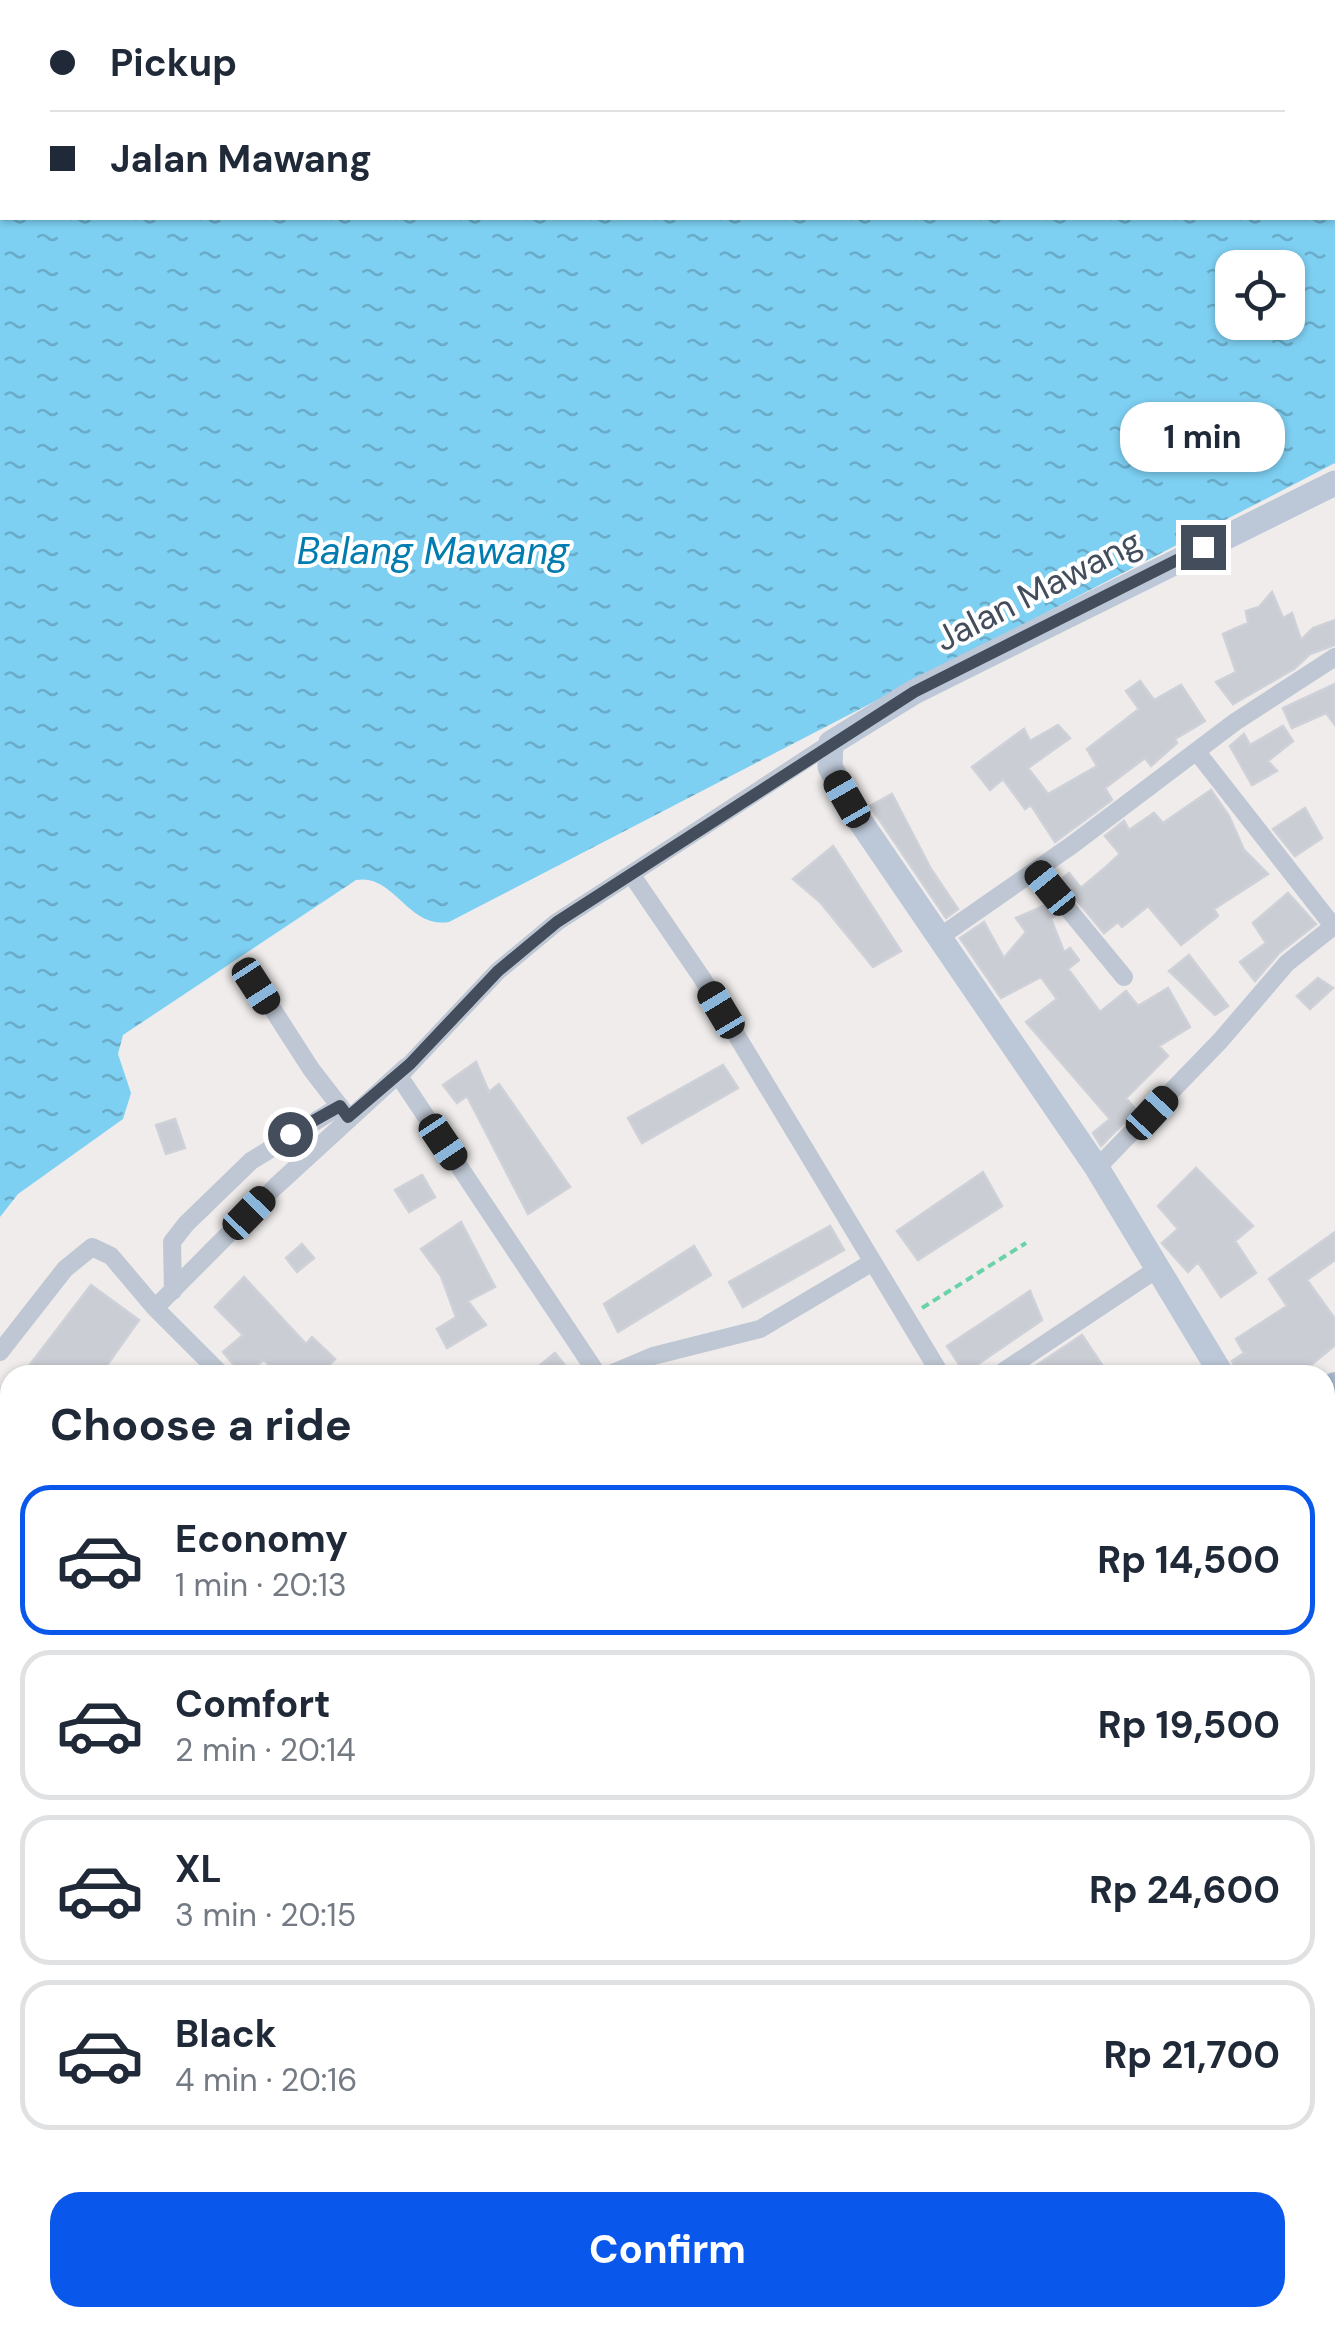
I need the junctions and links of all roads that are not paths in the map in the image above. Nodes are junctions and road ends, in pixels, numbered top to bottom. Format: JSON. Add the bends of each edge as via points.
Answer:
{"nodes":[{"id":1,"x":1335,"y":483,"type":"edge"},
{"id":2,"x":1335,"y":657,"type":"edge"},
{"id":3,"x":831,"y":743,"type":"junction"},
{"id":4,"x":1197,"y":752,"type":"junction"},
{"id":5,"x":1036,"y":870,"type":"junction"},
{"id":6,"x":631,"y":874,"type":"junction"},
{"id":7,"x":1334,"y":925,"type":"edge"},
{"id":8,"x":941,"y":936,"type":"junction"},
{"id":9,"x":1124,"y":977,"type":"dead end"},
{"id":10,"x":253,"y":980,"type":"dead end"},
{"id":11,"x":404,"y":1070,"type":"junction"},
{"id":12,"x":344,"y":1112,"type":"junction"},
{"id":13,"x":1097,"y":1168,"type":"junction"},
{"id":14,"x":871,"y":1263,"type":"junction"},
{"id":15,"x":1160,"y":1267,"type":"junction"},
{"id":16,"x":172,"y":1290,"type":"junction"},
{"id":17,"x":155,"y":1308,"type":"junction"},
{"id":18,"x":0,"y":1352,"type":"edge"},
{"id":19,"x":212,"y":1365,"type":"edge"},
{"id":20,"x":592,"y":1365,"type":"edge"},
{"id":21,"x":632,"y":1365,"type":"edge"},
{"id":22,"x":935,"y":1365,"type":"edge"},
{"id":23,"x":1013,"y":1365,"type":"edge"},
{"id":24,"x":1216,"y":1365,"type":"edge"}],
"edges":[{"from":1,"to":3,"type":"street","name":"Jalan Mawang","via":[[914,692]]},
{"from":2,"to":4,"type":"street"},
{"from":3,"to":6,"type":"street","name":"Jalan Mawang"},
{"from":3,"to":8,"type":"street","via":[[834,777]]},
{"from":4,"to":5,"type":"street"},
{"from":4,"to":7,"type":"street"},
{"from":5,"to":8,"type":"street"},
{"from":5,"to":9,"type":"street"},
{"from":6,"to":11,"type":"street","name":"Jalan Mawang","via":[[498,971]]},
{"from":6,"to":14,"type":"street","via":[[702,978]]},
{"from":7,"to":13,"type":"street","via":[[1257,994]]},
{"from":8,"to":13,"type":"street"},
{"from":10,"to":12,"type":"street"},
{"from":11,"to":12,"type":"street","name":"Jalan Mawang"},
{"from":11,"to":20,"type":"street"},
{"from":12,"to":16,"type":"street"},
{"from":12,"to":16,"type":"street","via":[[250,1161],[186,1224],[172,1242]]},
{"from":13,"to":15,"type":"street"},
{"from":14,"to":21,"type":"street","via":[[760,1329]]},
{"from":14,"to":22,"type":"street"},
{"from":15,"to":23,"type":"street"},
{"from":15,"to":24,"type":"street"},
{"from":16,"to":17,"type":"street"},
{"from":17,"to":18,"type":"street","via":[[111,1256],[92,1247],[65,1269]]},
{"from":17,"to":19,"type":"street"}]}
